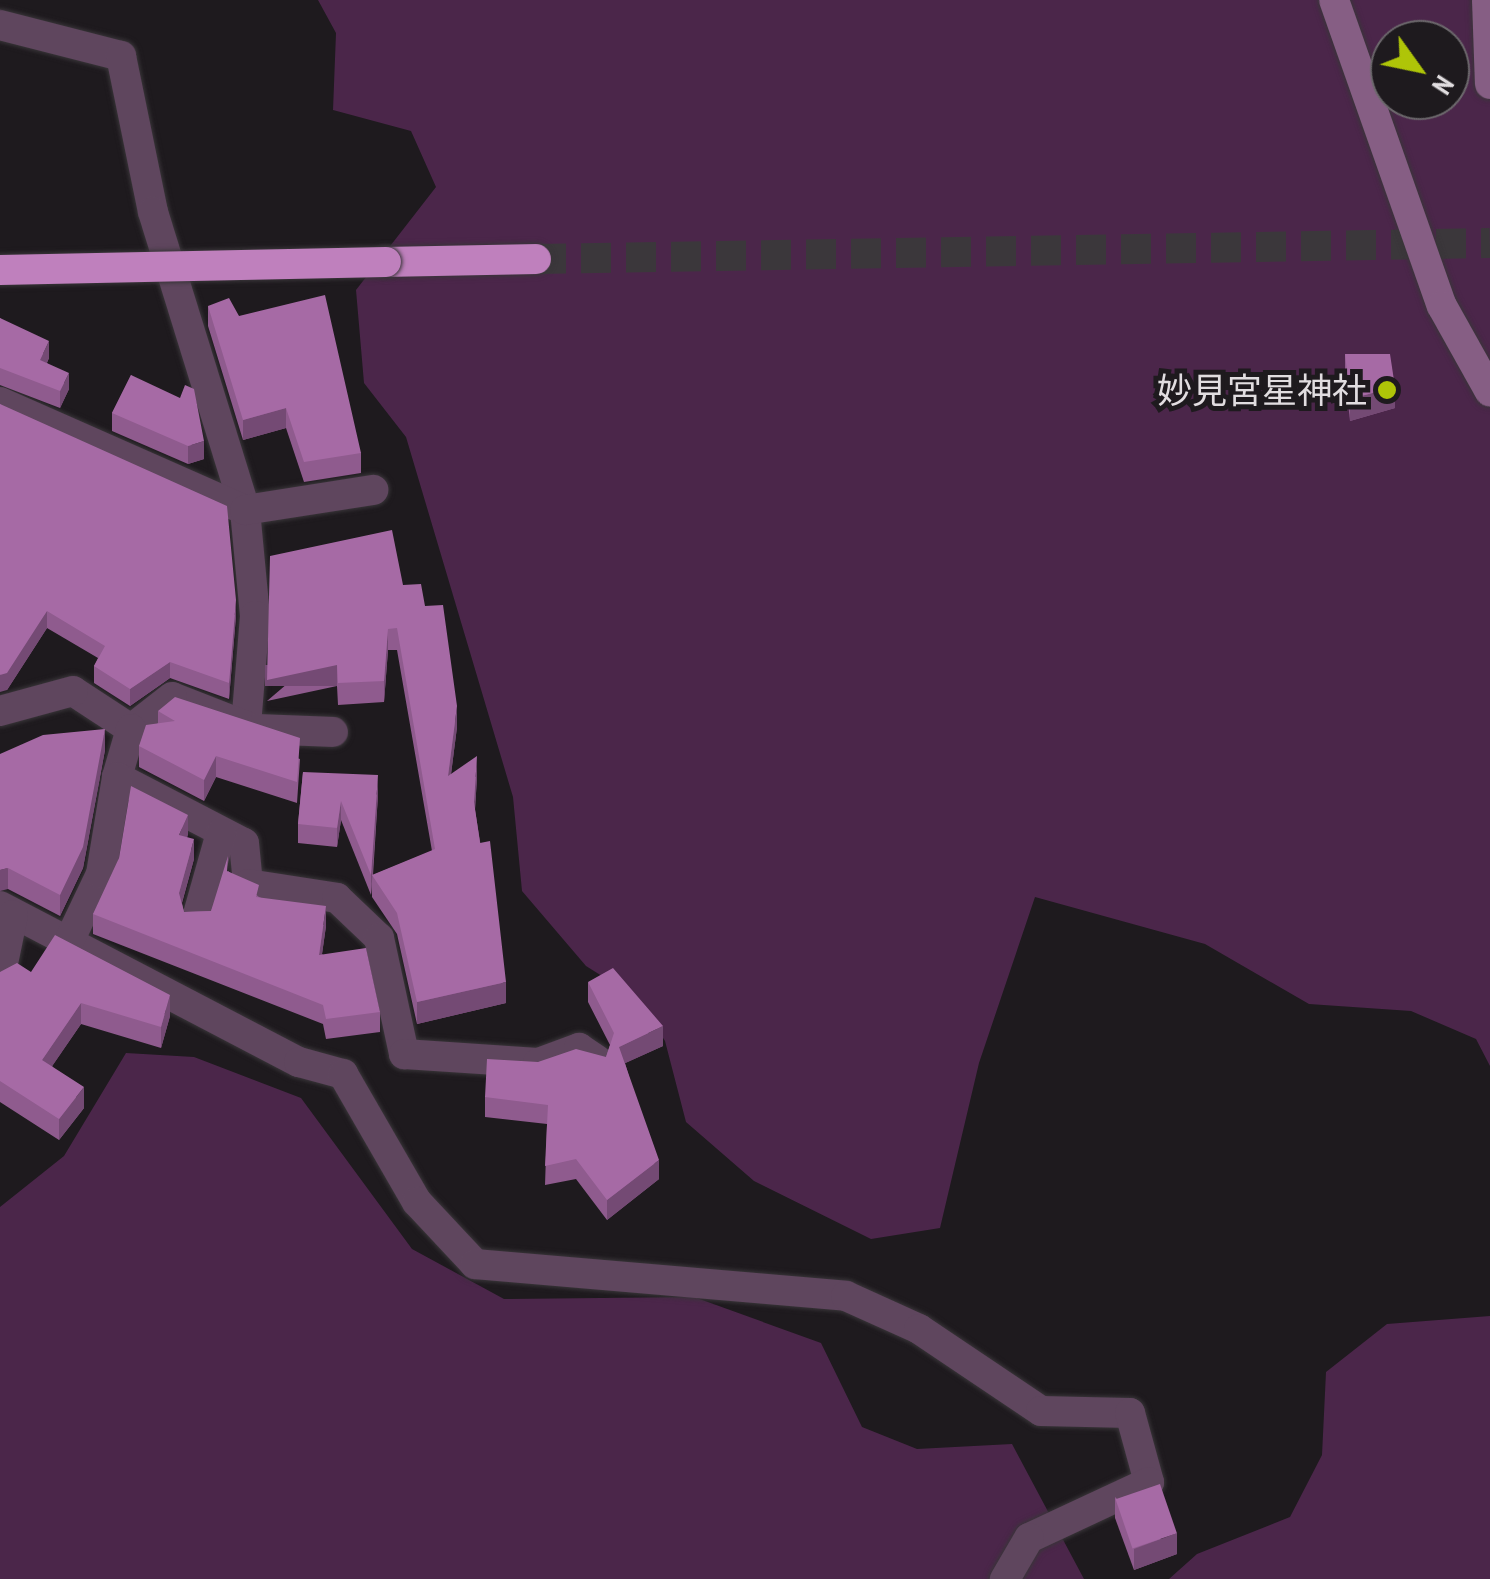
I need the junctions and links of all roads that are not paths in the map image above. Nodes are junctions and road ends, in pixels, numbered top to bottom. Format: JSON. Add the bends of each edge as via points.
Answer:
{"nodes":[{"id":1,"x":1334,"y":0,"type":"edge"},
{"id":2,"x":1487,"y":0,"type":"edge"},
{"id":3,"x":0,"y":24,"type":"edge"},
{"id":4,"x":1490,"y":84,"type":"edge"},
{"id":5,"x":536,"y":259,"type":"tunnel mouth"},
{"id":6,"x":0,"y":270,"type":"edge"},
{"id":7,"x":1490,"y":392,"type":"edge"},
{"id":8,"x":0,"y":402,"type":"edge"},
{"id":9,"x":373,"y":490,"type":"dead end"},
{"id":10,"x":245,"y":510,"type":"junction"},
{"id":11,"x":0,"y":711,"type":"edge"},
{"id":12,"x":246,"y":726,"type":"junction"},
{"id":13,"x":131,"y":728,"type":"junction"},
{"id":14,"x":334,"y":732,"type":"dead end"},
{"id":15,"x":117,"y":777,"type":"junction"},
{"id":16,"x":221,"y":833,"type":"junction"},
{"id":17,"x":7,"y":911,"type":"edge"},
{"id":18,"x":197,"y":918,"type":"edge"},
{"id":19,"x":71,"y":937,"type":"junction"},
{"id":20,"x":0,"y":978,"type":"edge"},
{"id":21,"x":596,"y":1060,"type":"edge"},
{"id":22,"x":1005,"y":1579,"type":"edge"}],
"edges":[{"from":1,"to":7,"type":"main road","via":[[1442,306]]},
{"from":2,"to":4,"type":"main road"},
{"from":3,"to":10,"type":"street","via":[[121,56],[152,212]]},
{"from":5,"to":6,"type":"highway","bridge":true},
{"from":8,"to":10,"type":"street"},
{"from":9,"to":10,"type":"street"},
{"from":10,"to":12,"type":"street","via":[[256,616]]},
{"from":11,"to":13,"type":"street","via":[[73,692]]},
{"from":12,"to":13,"type":"street","via":[[172,697]]},
{"from":12,"to":14,"type":"street","via":[[304,738]]},
{"from":13,"to":15,"type":"street"},
{"from":15,"to":16,"type":"street"},
{"from":15,"to":19,"type":"street","via":[[101,874]]},
{"from":16,"to":18,"type":"street"},
{"from":16,"to":21,"type":"street","via":[[248,847],[248,884],[337,898],[379,938],[396,1041],[408,1057],[538,1062],[580,1048]]},
{"from":17,"to":19,"type":"street"},
{"from":17,"to":20,"type":"street"},
{"from":19,"to":22,"type":"street","via":[[147,988],[212,1012],[298,1062],[343,1074],[416,1202],[475,1264],[846,1296],[919,1329],[1042,1411],[1130,1413],[1149,1482],[1029,1538]]}]}
